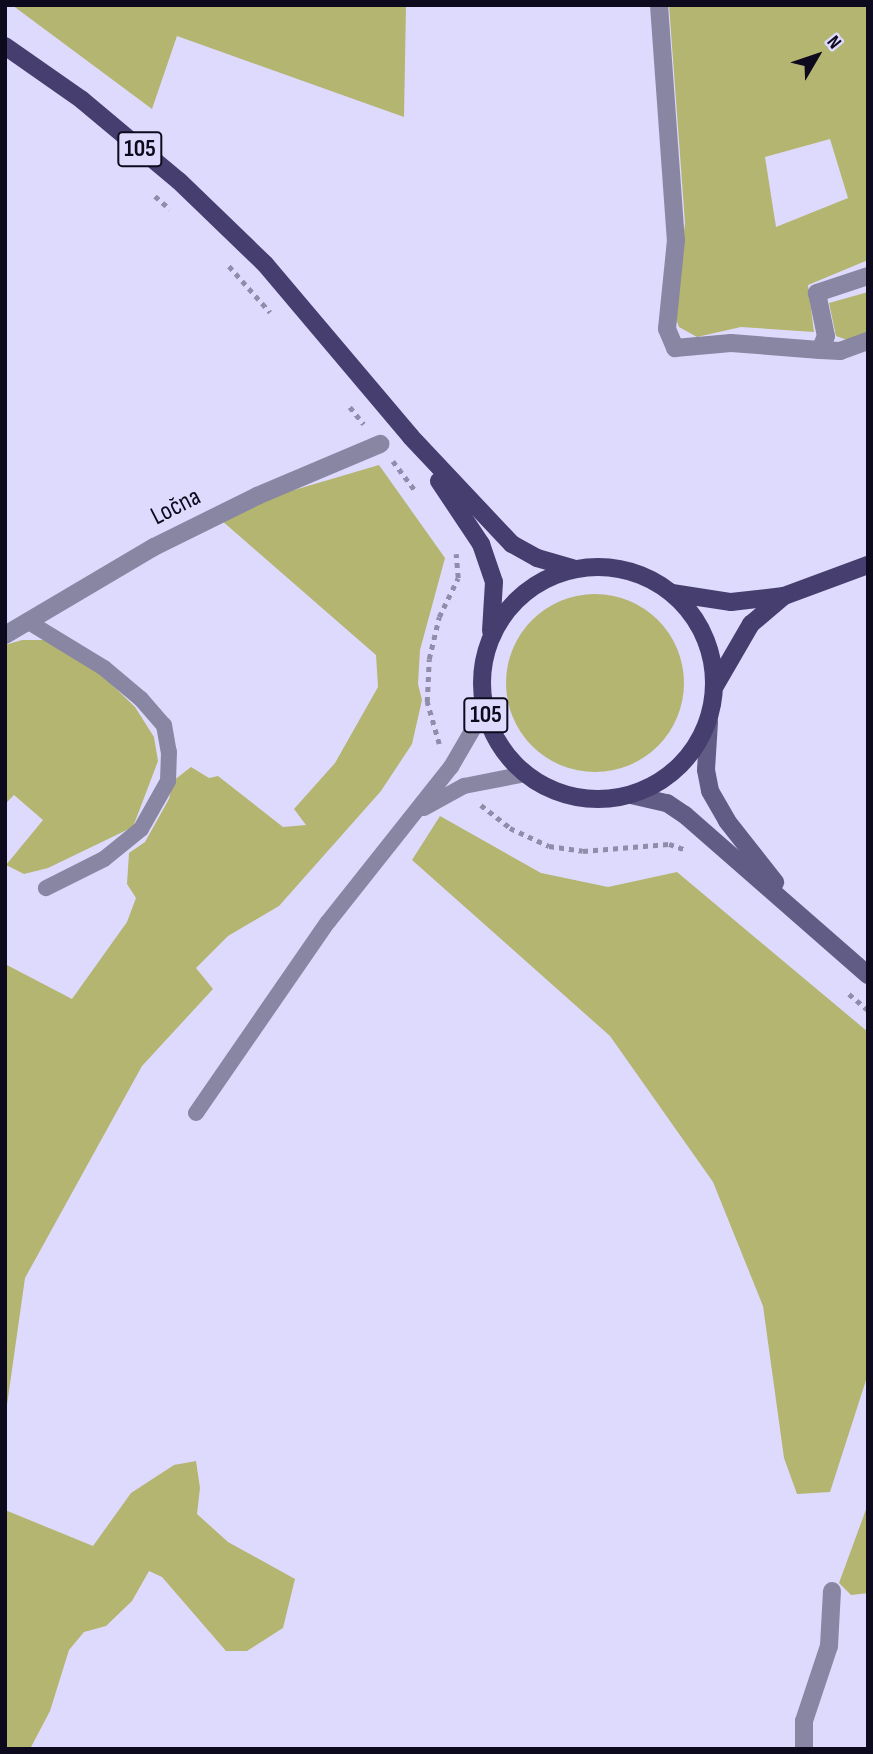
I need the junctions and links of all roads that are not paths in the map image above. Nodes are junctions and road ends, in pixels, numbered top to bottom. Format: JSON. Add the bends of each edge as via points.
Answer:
{"nodes":[{"id":1,"x":659,"y":5,"type":"edge"},
{"id":2,"x":5,"y":46,"type":"edge"},
{"id":3,"x":868,"y":276,"type":"edge"},
{"id":4,"x":868,"y":341,"type":"edge"},
{"id":5,"x":820,"y":350,"type":"junction"},
{"id":6,"x":411,"y":437,"type":"junction"},
{"id":7,"x":380,"y":444,"type":"road end"},
{"id":8,"x":868,"y":565,"type":"edge"},
{"id":9,"x":573,"y":568,"type":"junction"},
{"id":10,"x":672,"y":593,"type":"junction"},
{"id":11,"x":784,"y":596,"type":"junction"},
{"id":12,"x":27,"y":621,"type":"junction"},
{"id":13,"x":5,"y":635,"type":"edge"},
{"id":14,"x":490,"y":638,"type":"junction"},
{"id":15,"x":715,"y":685,"type":"junction"},
{"id":16,"x":484,"y":710,"type":"junction"},
{"id":17,"x":709,"y":722,"type":"junction"},
{"id":18,"x":525,"y":774,"type":"junction"},
{"id":19,"x":631,"y":795,"type":"junction"},
{"id":20,"x":415,"y":813,"type":"junction"},
{"id":21,"x":46,"y":888,"type":"dead end"},
{"id":22,"x":803,"y":918,"type":"junction"},
{"id":23,"x":868,"y":975,"type":"edge"},
{"id":24,"x":196,"y":1112,"type":"dead end"},
{"id":25,"x":832,"y":1591,"type":"dead end"},
{"id":26,"x":804,"y":1749,"type":"edge"}],
"edges":[{"from":1,"to":5,"type":"street","via":[[676,240],[667,329],[675,348],[731,343]]},
{"from":2,"to":6,"type":"main road","number":"105","via":[[93,109],[179,181],[265,264]]},
{"from":3,"to":5,"type":"street","via":[[817,293],[826,336]]},
{"from":4,"to":5,"type":"street","via":[[840,351]]},
{"from":6,"to":9,"type":"main road","number":"105","via":[[512,544],[537,558]]},
{"from":6,"to":14,"type":"main road","number":"105","via":[[481,544],[494,582]]},
{"from":7,"to":12,"type":"street","name":"Ločna","via":[[234,507]]},
{"from":8,"to":11,"type":"main road","number":"105"},
{"from":9,"to":10,"type":"main road","number":"105","via":[[608,566],[642,575]]},
{"from":9,"to":14,"type":"main road","number":"105","via":[[538,582],[509,606]]},
{"from":10,"to":11,"type":"main road","number":"105","via":[[731,602]]},
{"from":10,"to":15,"type":"main road","number":"105","via":[[695,619],[710,651]]},
{"from":11,"to":15,"type":"main road","number":"105","via":[[751,624]]},
{"from":12,"to":13,"type":"street","name":"Ločna"},
{"from":12,"to":21,"type":"lane","via":[[104,668],[141,699],[164,725],[169,752],[168,781],[141,829],[104,859]]},
{"from":14,"to":16,"type":"main road","number":"105","via":[[481,674]]},
{"from":15,"to":17,"type":"main road","number":"105"},
{"from":16,"to":18,"type":"main road","number":"105","via":[[499,745]]},
{"from":16,"to":20,"type":"lane","via":[[467,743]]},
{"from":17,"to":19,"type":"main road","number":"105","via":[[691,754],[673,771]]},
{"from":17,"to":22,"type":"main road","via":[[710,791],[727,821]]},
{"from":18,"to":19,"type":"main road","number":"105","via":[[570,795],[594,800]]},
{"from":18,"to":20,"type":"lane","via":[[464,786]]},
{"from":19,"to":22,"type":"main road","via":[[667,803],[685,815]]},
{"from":20,"to":24,"type":"lane","via":[[328,922]]},
{"from":22,"to":23,"type":"main road"},
{"from":25,"to":26,"type":"street","via":[[829,1646],[804,1721]]}]}
